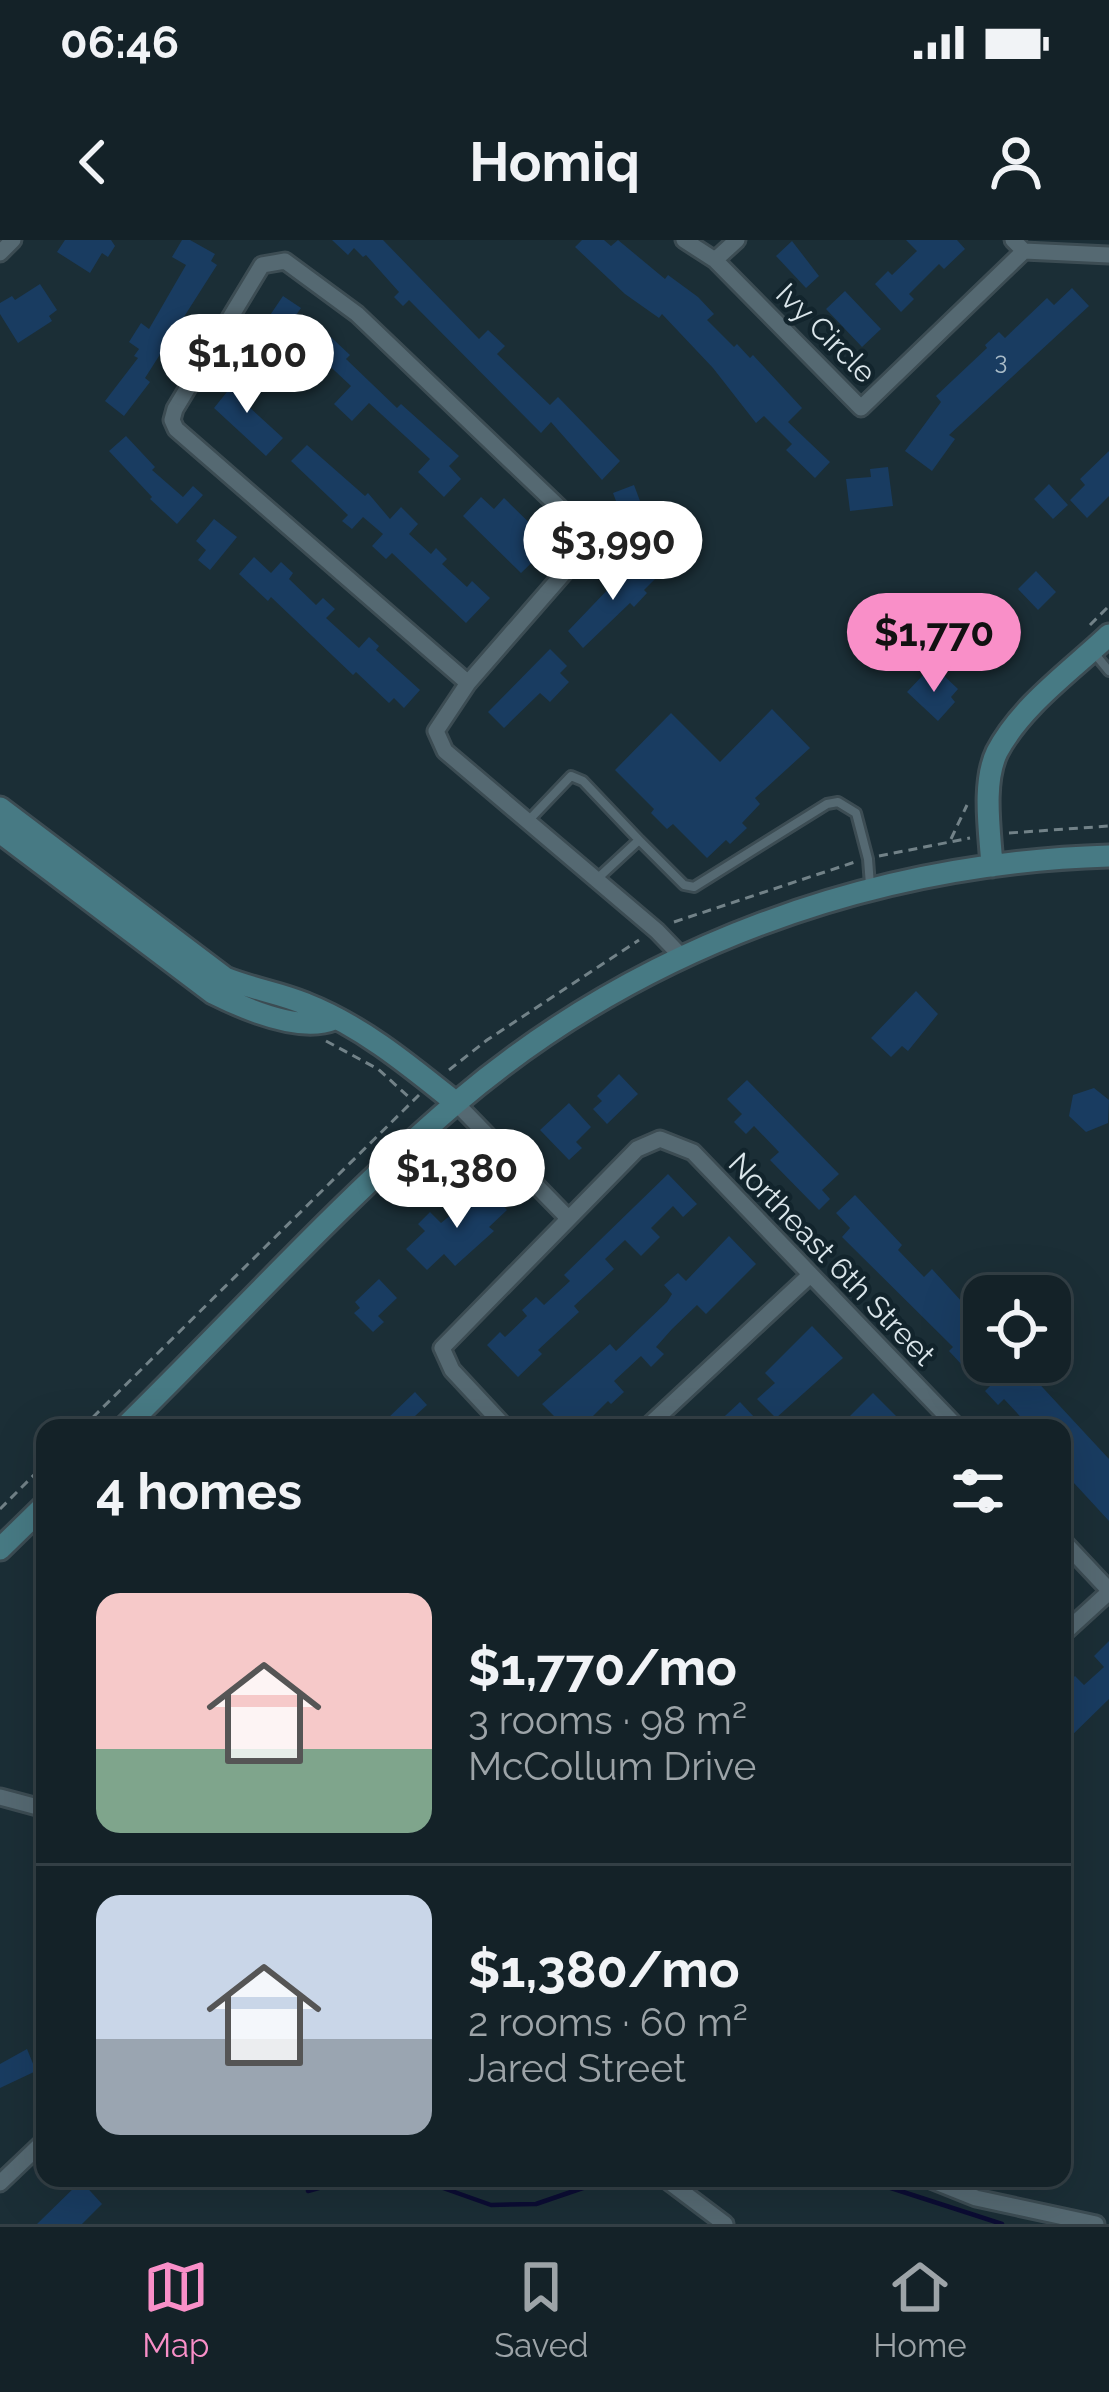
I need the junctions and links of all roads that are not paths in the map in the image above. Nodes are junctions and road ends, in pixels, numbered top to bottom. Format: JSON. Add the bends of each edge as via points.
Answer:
{"nodes":[{"id":1,"x":13,"y":240,"type":"edge"},
{"id":2,"x":684,"y":240,"type":"edge"},
{"id":3,"x":736,"y":240,"type":"edge"},
{"id":4,"x":1019,"y":246,"type":"edge"},
{"id":5,"x":0,"y":253,"type":"edge"},
{"id":6,"x":1109,"y":255,"type":"edge"},
{"id":7,"x":715,"y":260,"type":"junction"},
{"id":8,"x":1101,"y":643,"type":"edge"},
{"id":9,"x":1109,"y":671,"type":"edge"},
{"id":10,"x":468,"y":682,"type":"junction"},
{"id":11,"x":0,"y":808,"type":"edge"},
{"id":12,"x":528,"y":821,"type":"junction"},
{"id":13,"x":0,"y":832,"type":"edge"},
{"id":14,"x":639,"y":840,"type":"junction"},
{"id":15,"x":1109,"y":856,"type":"edge"},
{"id":16,"x":992,"y":866,"type":"junction"},
{"id":17,"x":596,"y":879,"type":"junction"},
{"id":18,"x":870,"y":887,"type":"junction"},
{"id":19,"x":682,"y":957,"type":"junction"},
{"id":20,"x":334,"y":1019,"type":"junction"},
{"id":21,"x":456,"y":1103,"type":"junction"},
{"id":22,"x":567,"y":1217,"type":"junction"},
{"id":23,"x":809,"y":1276,"type":"junction"},
{"id":24,"x":133,"y":1419,"type":"edge"},
{"id":25,"x":498,"y":1419,"type":"edge"},
{"id":26,"x":656,"y":1419,"type":"edge"},
{"id":27,"x":949,"y":1419,"type":"edge"},
{"id":28,"x":36,"y":1514,"type":"edge"},
{"id":29,"x":0,"y":1549,"type":"edge"},
{"id":30,"x":1071,"y":1550,"type":"edge"},
{"id":31,"x":1109,"y":1591,"type":"edge"},
{"id":32,"x":1071,"y":1627,"type":"edge"},
{"id":33,"x":0,"y":1797,"type":"edge"},
{"id":34,"x":36,"y":1807,"type":"edge"},
{"id":35,"x":36,"y":2149,"type":"edge"},
{"id":36,"x":0,"y":2183,"type":"edge"},
{"id":37,"x":676,"y":2187,"type":"edge"},
{"id":38,"x":948,"y":2187,"type":"edge"},
{"id":39,"x":725,"y":2224,"type":"edge"},
{"id":40,"x":1096,"y":2224,"type":"edge"}],
"edges":[{"from":1,"to":5,"type":"street"},
{"from":2,"to":7,"type":"street"},
{"from":3,"to":7,"type":"street"},
{"from":4,"to":6,"type":"street","name":"Ivy Circle"},
{"from":4,"to":7,"type":"street","name":"Ivy Circle","via":[[861,408]]},
{"from":8,"to":9,"type":"lane"},
{"from":8,"to":16,"type":"main road","via":[[995,755]]},
{"from":10,"to":10,"type":"street","via":[[583,551],[584,531],[357,314],[285,261],[262,265],[176,409],[176,429]]},
{"from":10,"to":12,"type":"street","via":[[436,730],[445,751]]},
{"from":11,"to":20,"type":"main road","via":[[225,978]]},
{"from":12,"to":14,"type":"lane","via":[[571,776]]},
{"from":12,"to":17,"type":"street"},
{"from":13,"to":20,"type":"main road","via":[[213,993],[317,1026]]},
{"from":14,"to":17,"type":"lane"},
{"from":14,"to":18,"type":"lane","via":[[694,887],[838,802],[856,813]]},
{"from":15,"to":16,"type":"main road"},
{"from":16,"to":18,"type":"main road"},
{"from":17,"to":19,"type":"street"},
{"from":18,"to":19,"type":"main road"},
{"from":19,"to":21,"type":"main road","via":[[534,1043]]},
{"from":20,"to":21,"type":"main road"},
{"from":21,"to":22,"type":"street"},
{"from":21,"to":24,"type":"main road"},
{"from":22,"to":23,"type":"street","name":"Northeast 6th Street","via":[[637,1149],[659,1139],[693,1152]]},
{"from":22,"to":25,"type":"street","via":[[442,1348]]},
{"from":23,"to":26,"type":"street"},
{"from":23,"to":27,"type":"street","name":"Northeast 6th Street"},
{"from":28,"to":29,"type":"main road"},
{"from":30,"to":31,"type":"street"},
{"from":31,"to":32,"type":"street"},
{"from":33,"to":34,"type":"street"},
{"from":35,"to":36,"type":"street"},
{"from":37,"to":39,"type":"street"},
{"from":38,"to":40,"type":"street"}]}
